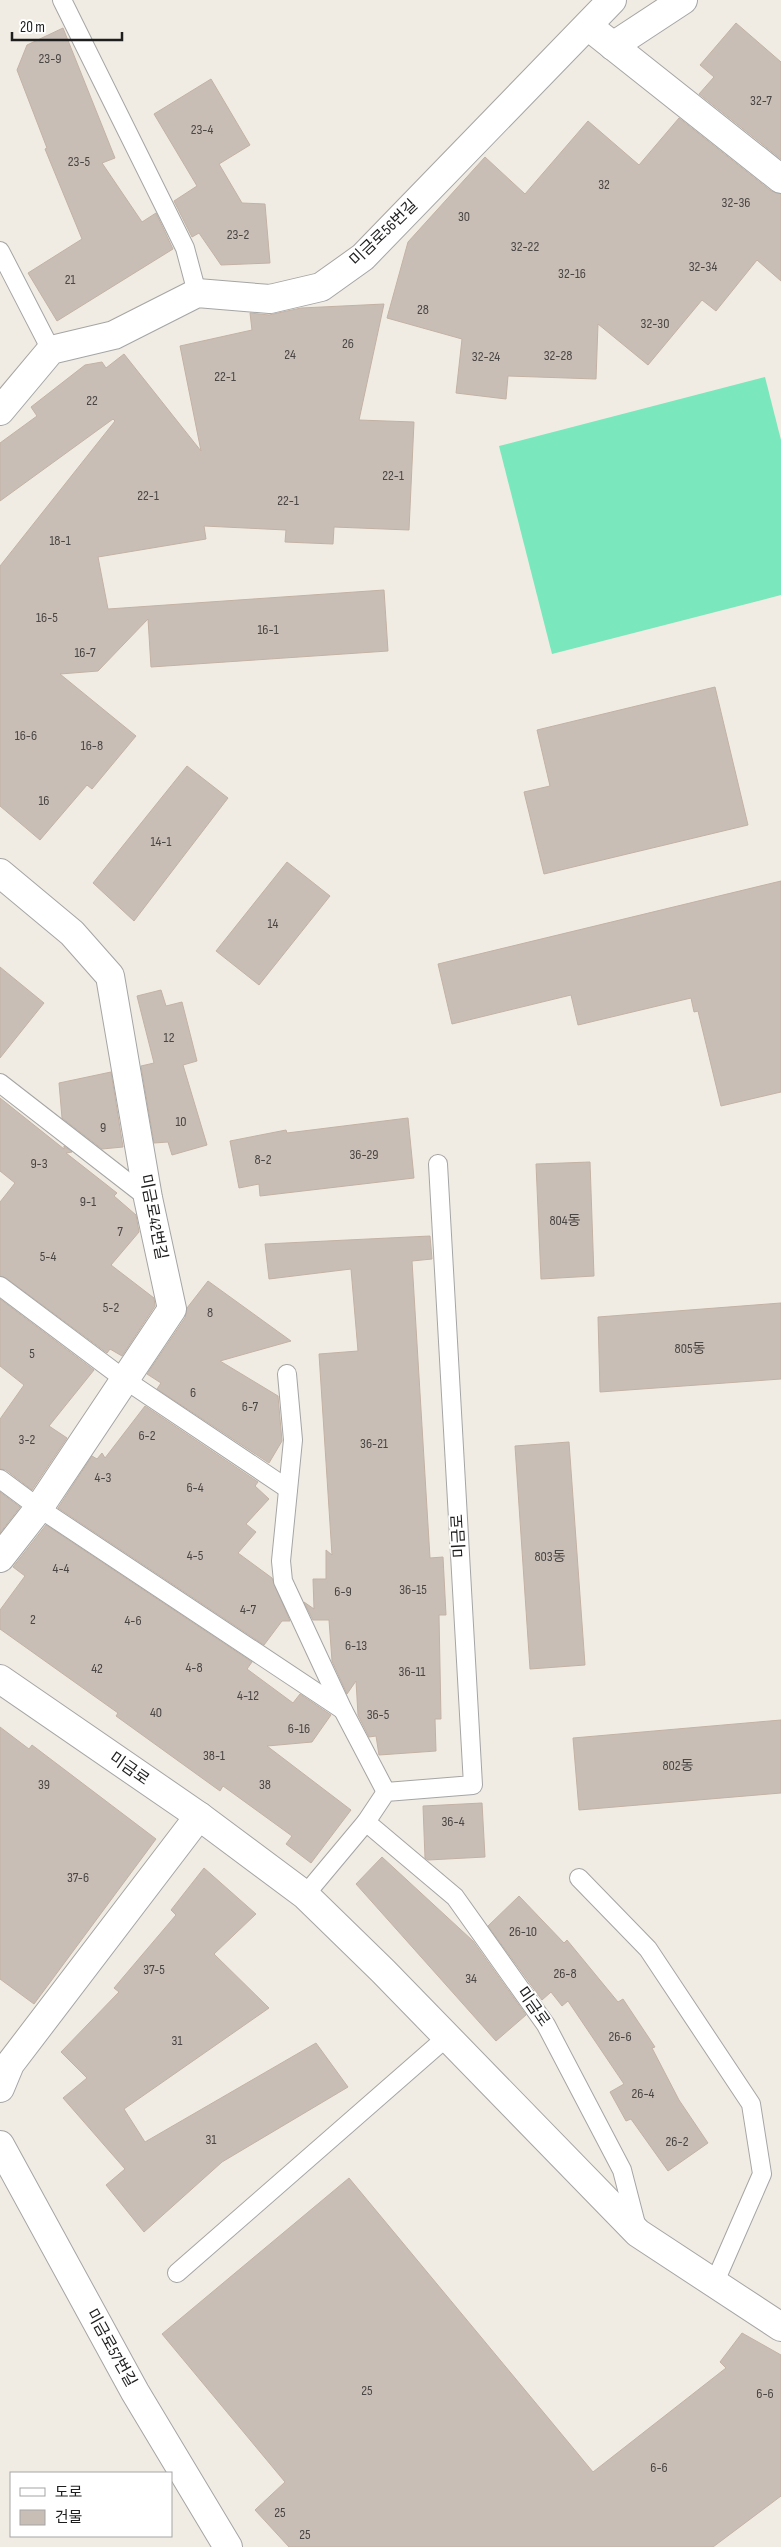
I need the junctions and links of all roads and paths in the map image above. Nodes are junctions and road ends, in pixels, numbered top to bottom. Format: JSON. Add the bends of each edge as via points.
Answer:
{"nodes":[{"id":1,"x":62,"y":0,"type":"edge"},
{"id":2,"x":612,"y":0,"type":"edge"},
{"id":3,"x":682,"y":0,"type":"edge"},
{"id":4,"x":588,"y":26,"type":"junction"},
{"id":5,"x":613,"y":46,"type":"junction"},
{"id":6,"x":781,"y":179,"type":"edge"},
{"id":7,"x":0,"y":251,"type":"edge"},
{"id":8,"x":197,"y":293,"type":"junction"},
{"id":9,"x":51,"y":350,"type":"junction"},
{"id":10,"x":0,"y":411,"type":"edge"},
{"id":11,"x":0,"y":873,"type":"edge"},
{"id":12,"x":0,"y":1083,"type":"edge"},
{"id":13,"x":438,"y":1164,"type":"dead end"},
{"id":14,"x":148,"y":1198,"type":"junction"},
{"id":15,"x":0,"y":1286,"type":"edge"},
{"id":16,"x":287,"y":1374,"type":"dead end"},
{"id":17,"x":124,"y":1379,"type":"junction"},
{"id":18,"x":0,"y":1479,"type":"edge"},
{"id":19,"x":288,"y":1489,"type":"junction"},
{"id":20,"x":39,"y":1508,"type":"junction"},
{"id":21,"x":0,"y":1558,"type":"edge"},
{"id":22,"x":0,"y":1679,"type":"edge"},
{"id":23,"x":343,"y":1710,"type":"junction"},
{"id":24,"x":386,"y":1792,"type":"junction"},
{"id":25,"x":199,"y":1816,"type":"junction"},
{"id":26,"x":366,"y":1822,"type":"junction"},
{"id":27,"x":579,"y":1878,"type":"dead end"},
{"id":28,"x":305,"y":1895,"type":"junction"},
{"id":29,"x":447,"y":2037,"type":"junction"},
{"id":30,"x":0,"y":2088,"type":"edge"},
{"id":31,"x":0,"y":2145,"type":"edge"},
{"id":32,"x":638,"y":2233,"type":"junction"},
{"id":33,"x":177,"y":2273,"type":"dead end"},
{"id":34,"x":714,"y":2284,"type":"junction"},
{"id":35,"x":781,"y":2327,"type":"edge"},
{"id":36,"x":228,"y":2547,"type":"edge"}],
"edges":[{"from":1,"to":8,"type":"lane","via":[[185,248]]},
{"from":2,"to":4,"type":"street","name":"미금로56번길"},
{"from":3,"to":5,"type":"street"},
{"from":4,"to":5,"type":"street"},
{"from":4,"to":8,"type":"street","name":"미금로56번길","via":[[363,257],[321,286],[270,299]]},
{"from":5,"to":6,"type":"street"},
{"from":7,"to":9,"type":"lane"},
{"from":8,"to":9,"type":"street","via":[[114,335]]},
{"from":9,"to":10,"type":"street"},
{"from":11,"to":14,"type":"street","name":"미금로42번길","via":[[72,934],[110,976]]},
{"from":12,"to":14,"type":"lane"},
{"from":13,"to":24,"type":"lane","name":"미금로","via":[[473,1785]]},
{"from":14,"to":17,"type":"street","name":"미금로42번길","via":[[172,1309]]},
{"from":15,"to":17,"type":"lane"},
{"from":16,"to":19,"type":"lane","via":[[293,1440]]},
{"from":17,"to":19,"type":"lane"},
{"from":17,"to":20,"type":"street","name":"미금로42번길"},
{"from":18,"to":20,"type":"lane"},
{"from":19,"to":23,"type":"lane","via":[[281,1561],[283,1581]]},
{"from":20,"to":21,"type":"street","name":"미금로42번길"},
{"from":20,"to":23,"type":"lane"},
{"from":22,"to":25,"type":"street","name":"미금로"},
{"from":23,"to":24,"type":"lane"},
{"from":24,"to":26,"type":"lane"},
{"from":25,"to":28,"type":"street","name":"미금로"},
{"from":25,"to":30,"type":"street","via":[[10,2064]]},
{"from":26,"to":28,"type":"lane"},
{"from":26,"to":32,"type":"lane","name":"미금로","via":[[455,1897],[546,2025],[622,2170]]},
{"from":27,"to":34,"type":"lane","via":[[648,1949],[751,2104],[762,2174]]},
{"from":28,"to":29,"type":"street","name":"미금로"},
{"from":29,"to":32,"type":"street","name":"미금로"},
{"from":29,"to":33,"type":"lane"},
{"from":31,"to":36,"type":"street","name":"미금로57번길","via":[[135,2392]]},
{"from":32,"to":34,"type":"street","name":"미금로"},
{"from":34,"to":35,"type":"street","name":"미금로"}]}
